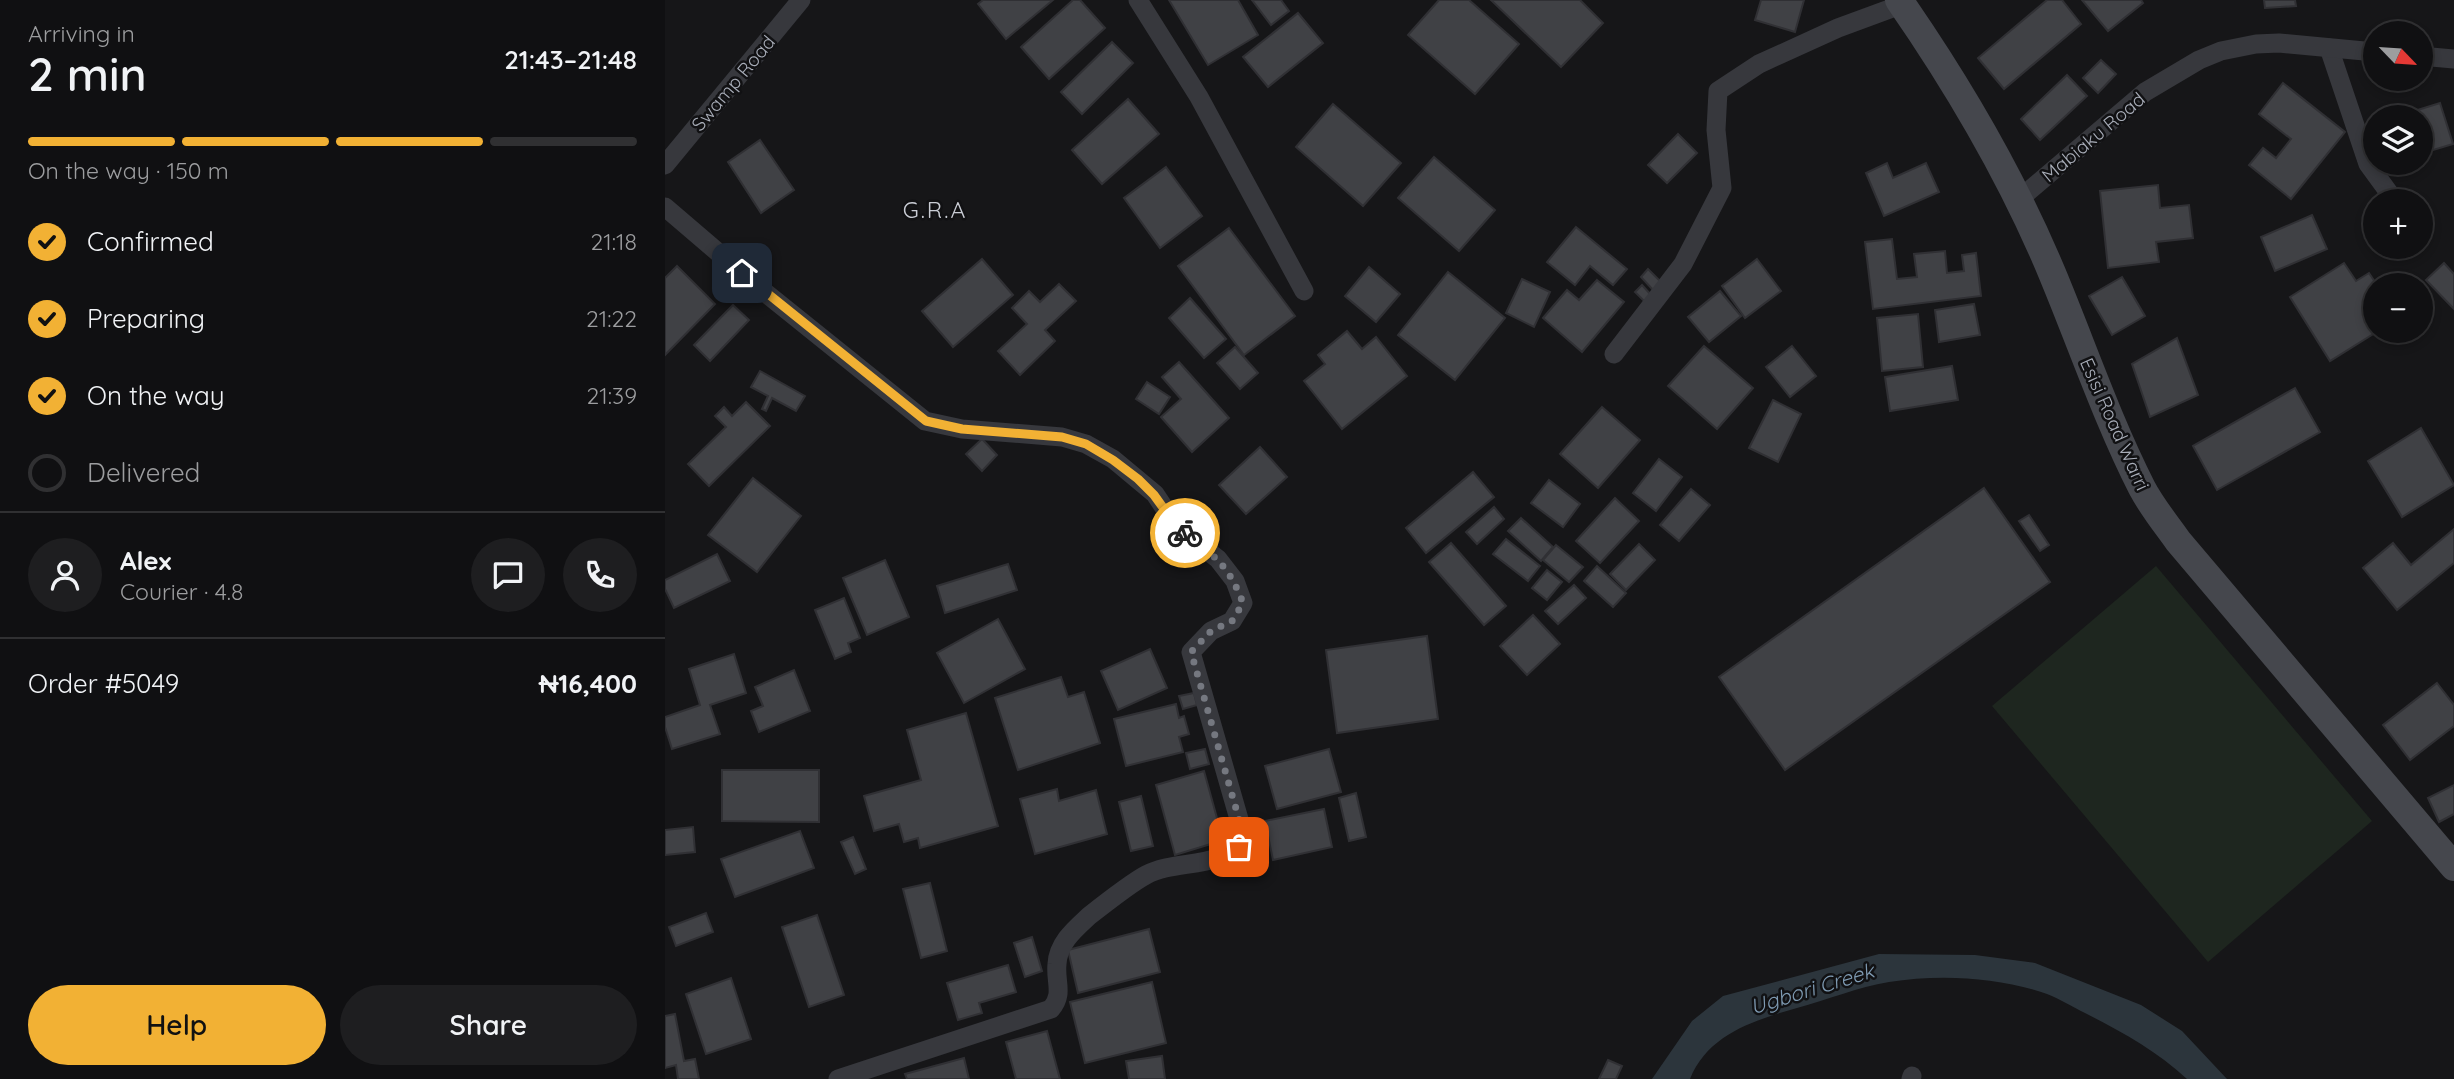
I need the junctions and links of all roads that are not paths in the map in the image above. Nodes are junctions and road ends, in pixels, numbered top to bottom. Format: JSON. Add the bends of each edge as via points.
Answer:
{"nodes":[{"id":1,"x":801,"y":0,"type":"edge"},
{"id":2,"x":1138,"y":0,"type":"edge"},
{"id":3,"x":1901,"y":2,"type":"edge"},
{"id":4,"x":2329,"y":48,"type":"junction"},
{"id":5,"x":2363,"y":51,"type":"edge"},
{"id":6,"x":2433,"y":57,"type":"edge"},
{"id":7,"x":2454,"y":59,"type":"edge"},
{"id":8,"x":665,"y":165,"type":"edge"},
{"id":9,"x":2386,"y":189,"type":"edge"},
{"id":10,"x":2017,"y":201,"type":"junction"},
{"id":11,"x":665,"y":207,"type":"edge"},
{"id":12,"x":1304,"y":291,"type":"dead end"},
{"id":13,"x":1614,"y":354,"type":"dead end"},
{"id":14,"x":2454,"y":867,"type":"edge"},
{"id":15,"x":869,"y":1075,"type":"edge"},
{"id":16,"x":838,"y":1079,"type":"edge"}],
"edges":[{"from":1,"to":8,"type":"street","name":"Swamp Road"},
{"from":2,"to":12,"type":"street","via":[[1199,97]]},
{"from":3,"to":10,"type":"street","name":"Esisi Road Warri","via":[[1956,87]]},
{"from":3,"to":13,"type":"street","via":[[1759,64],[1718,91],[1716,130],[1722,188],[1682,264]]},
{"from":4,"to":5,"type":"street","name":"Mabiaku Road"},
{"from":4,"to":9,"type":"street","via":[[2368,164]]},
{"from":4,"to":10,"type":"street","name":"Mabiaku Road","via":[[2256,44],[2199,60],[2145,92]]},
{"from":6,"to":7,"type":"street"},
{"from":10,"to":14,"type":"street","name":"Esisi Road Warri","via":[[2144,491],[2178,541]]},
{"from":11,"to":15,"type":"street","via":[[926,421],[962,429],[1062,437],[1113,460],[1154,495],[1177,527],[1218,559],[1235,581],[1243,603],[1232,621],[1211,631],[1191,652],[1245,840],[1227,856],[1147,874],[1091,915],[1062,945],[1057,962],[1059,998],[1051,1009]]},
{"from":15,"to":16,"type":"street"}]}
